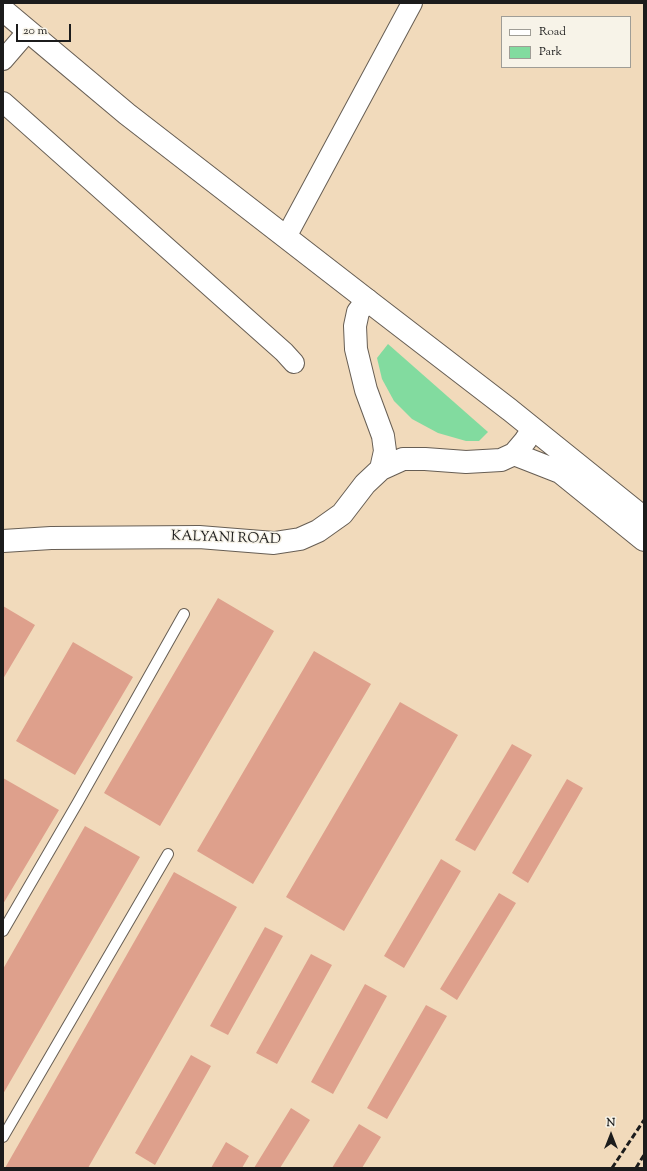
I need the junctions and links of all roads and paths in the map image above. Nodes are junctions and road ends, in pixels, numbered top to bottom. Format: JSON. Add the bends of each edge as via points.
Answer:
{"nodes":[{"id":1,"x":412,"y":3,"type":"edge"},
{"id":2,"x":3,"y":10,"type":"edge"},
{"id":3,"x":28,"y":31,"type":"junction"},
{"id":4,"x":3,"y":60,"type":"edge"},
{"id":5,"x":3,"y":102,"type":"edge"},
{"id":6,"x":286,"y":237,"type":"junction"},
{"id":7,"x":367,"y":300,"type":"junction"},
{"id":8,"x":294,"y":363,"type":"dead end"},
{"id":9,"x":533,"y":429,"type":"junction"},
{"id":10,"x":514,"y":454,"type":"junction"},
{"id":11,"x":381,"y":469,"type":"junction"},
{"id":12,"x":644,"y":518,"type":"edge"},
{"id":13,"x":644,"y":540,"type":"edge"},
{"id":14,"x":3,"y":541,"type":"edge"},
{"id":15,"x":184,"y":614,"type":"dead end"},
{"id":16,"x":168,"y":854,"type":"dead end"},
{"id":17,"x":3,"y":931,"type":"edge"},
{"id":18,"x":3,"y":1137,"type":"edge"}],
"edges":[{"from":1,"to":6,"type":"street"},
{"from":2,"to":3,"type":"main road"},
{"from":3,"to":4,"type":"street"},
{"from":3,"to":6,"type":"main road","via":[[127,114]]},
{"from":5,"to":8,"type":"street"},
{"from":6,"to":7,"type":"main road"},
{"from":7,"to":9,"type":"main road"},
{"from":7,"to":11,"type":"main road","via":[[358,312],[355,326],[356,349],[366,390],[383,436],[385,451]]},
{"from":9,"to":10,"type":"main road","name":"KALYANI ROAD"},
{"from":9,"to":12,"type":"main road"},
{"from":10,"to":11,"type":"main road","name":"KALYANI ROAD","via":[[501,460],[485,462],[403,459]]},
{"from":10,"to":13,"type":"main road","via":[[560,472]]},
{"from":11,"to":14,"type":"main road","name":"KALYANI ROAD","via":[[365,484],[342,514],[318,531],[300,539],[274,543],[199,536]]},
{"from":15,"to":17,"type":"lane"},
{"from":16,"to":18,"type":"lane"}]}
